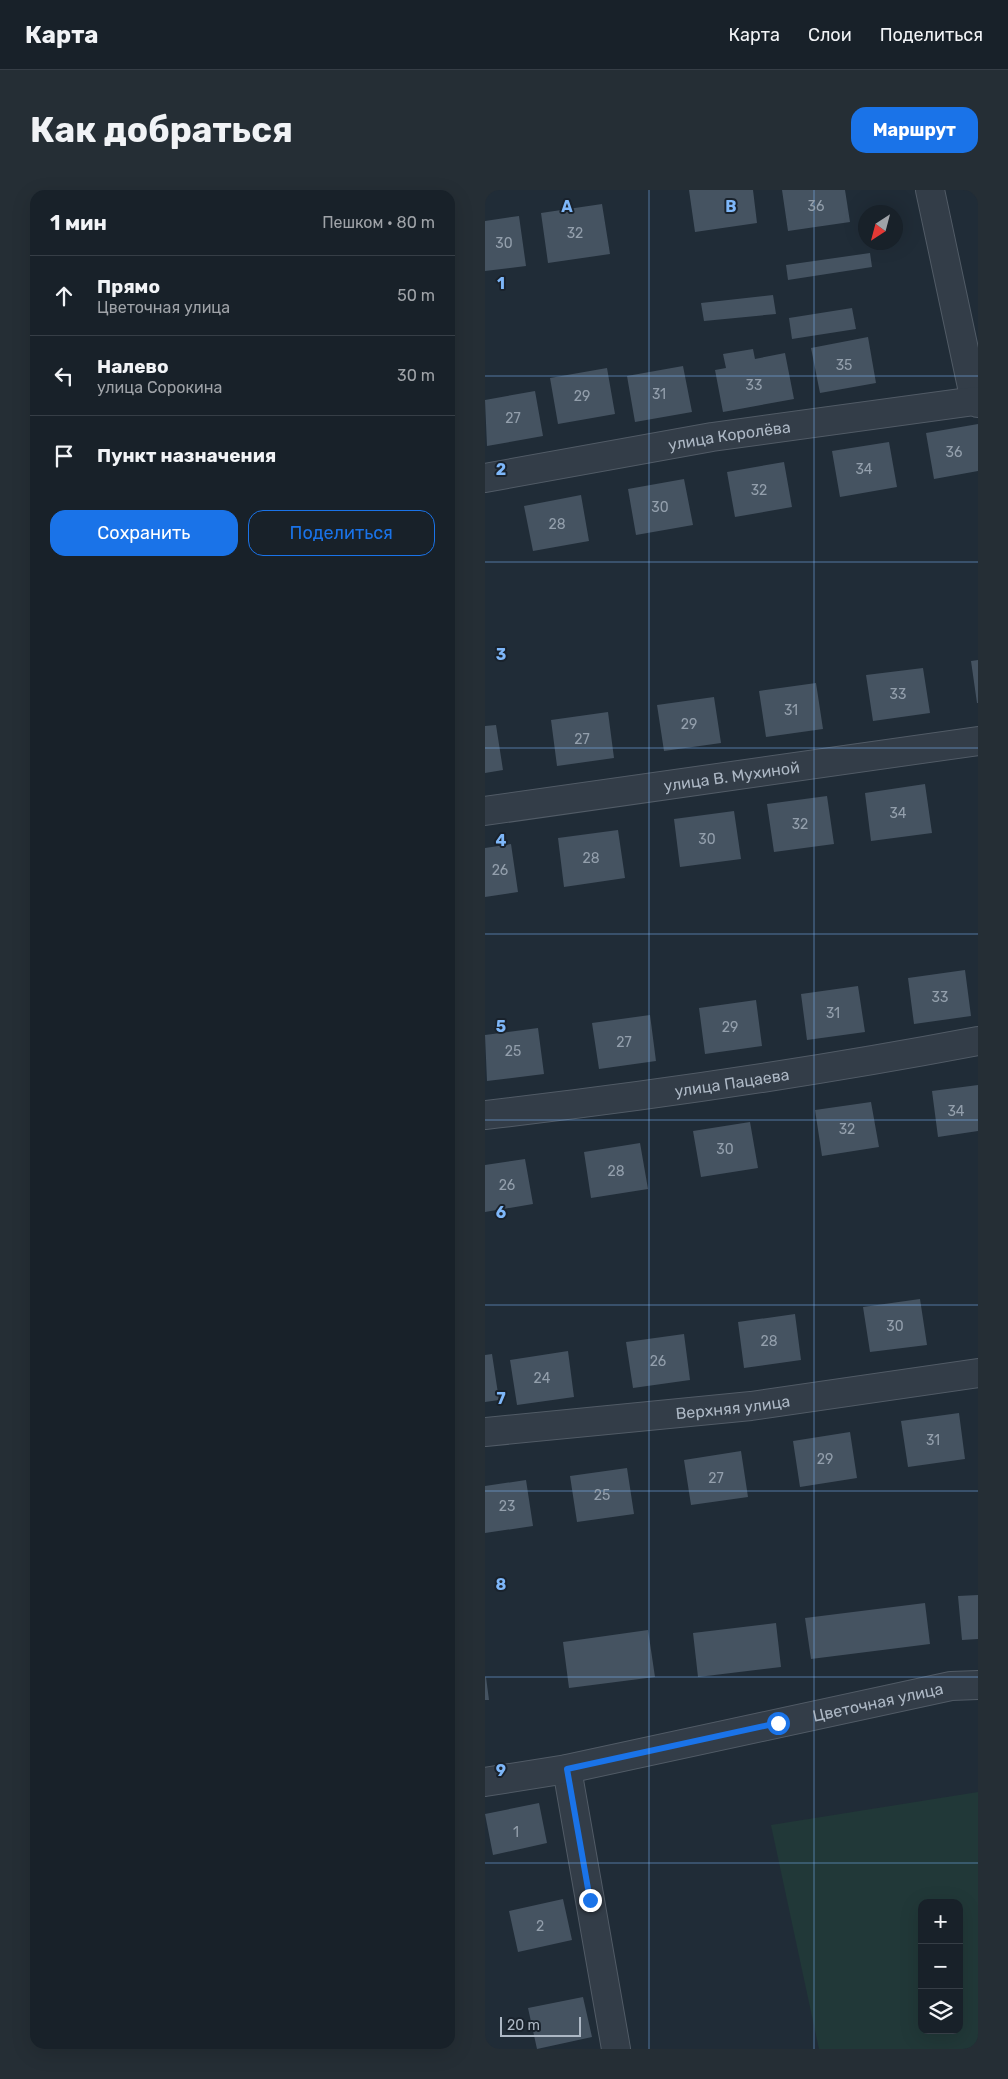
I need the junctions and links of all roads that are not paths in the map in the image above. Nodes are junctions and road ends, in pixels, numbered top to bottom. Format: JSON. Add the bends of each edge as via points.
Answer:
{"nodes":[{"id":1,"x":930,"y":190,"type":"edge"},
{"id":2,"x":976,"y":402,"type":"edge"},
{"id":3,"x":485,"y":478,"type":"edge"},
{"id":4,"x":978,"y":741,"type":"edge"},
{"id":5,"x":485,"y":811,"type":"edge"},
{"id":6,"x":978,"y":1042,"type":"edge"},
{"id":7,"x":485,"y":1114,"type":"edge"},
{"id":8,"x":978,"y":1373,"type":"edge"},
{"id":9,"x":485,"y":1432,"type":"edge"},
{"id":10,"x":978,"y":1685,"type":"edge"},
{"id":11,"x":567,"y":1769,"type":"junction"},
{"id":12,"x":485,"y":1782,"type":"edge"},
{"id":13,"x":616,"y":2049,"type":"edge"}],
"edges":[{"from":1,"to":2,"type":"street"},
{"from":2,"to":3,"type":"street","name":"улица Королёва","via":[[712,437]]},
{"from":4,"to":5,"type":"street","name":"улица В. Мухиной"},
{"from":6,"to":7,"type":"street","name":"улица Пацаева","via":[[628,1098]]},
{"from":8,"to":9,"type":"street","name":"Верхняя улица","via":[[751,1406]]},
{"from":10,"to":11,"type":"street","name":"Цветочная улица","via":[[951,1686]]},
{"from":11,"to":12,"type":"street","name":"Цветочная улица"},
{"from":11,"to":13,"type":"street"}]}
